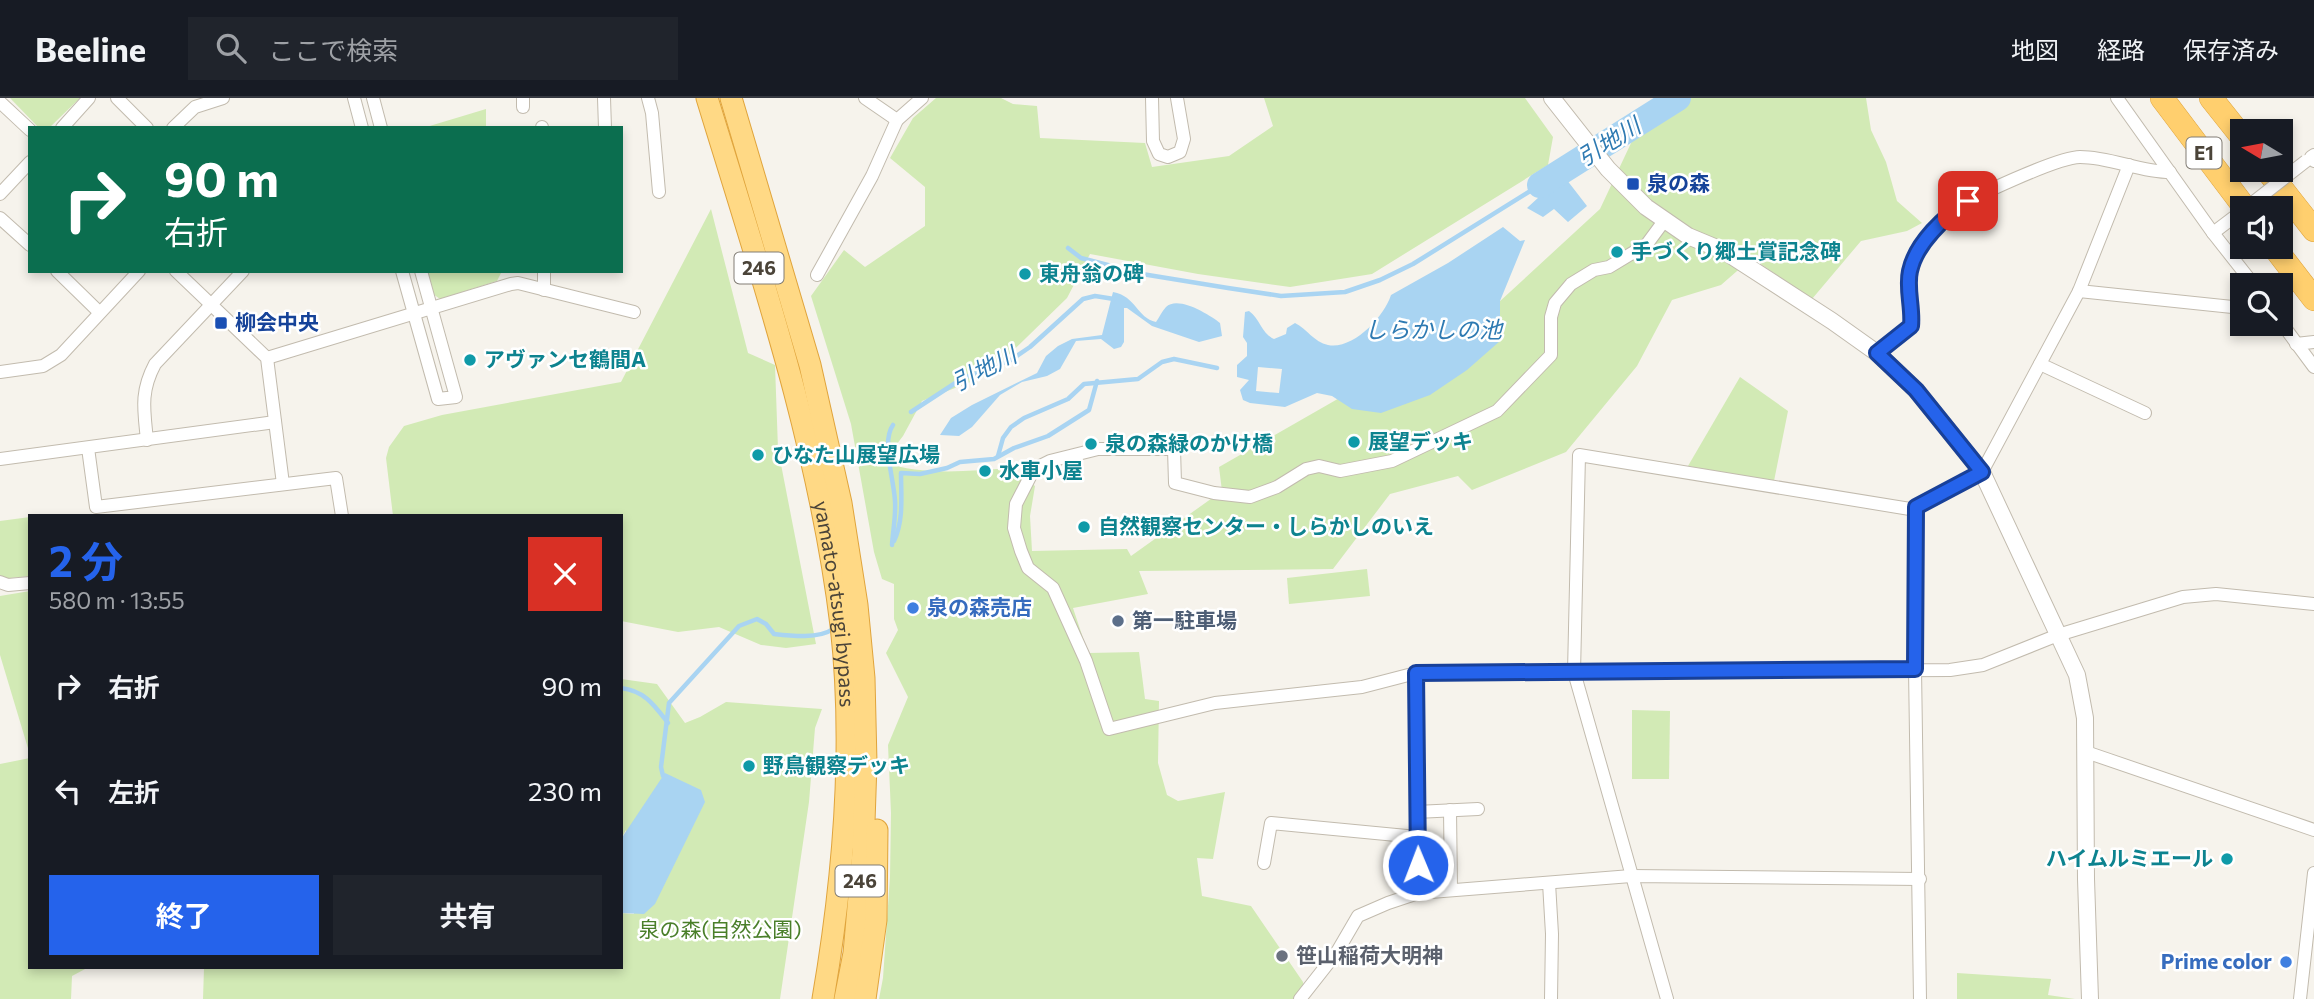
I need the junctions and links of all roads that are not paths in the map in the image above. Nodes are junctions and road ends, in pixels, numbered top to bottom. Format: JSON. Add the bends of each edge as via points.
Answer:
{"nodes":[{"id":1,"x":89,"y":98,"type":"edge"},
{"id":2,"x":117,"y":98,"type":"edge"},
{"id":3,"x":223,"y":98,"type":"edge"},
{"id":4,"x":354,"y":98,"type":"edge"},
{"id":5,"x":373,"y":98,"type":"edge"},
{"id":6,"x":604,"y":98,"type":"edge"},
{"id":7,"x":648,"y":98,"type":"edge"},
{"id":8,"x":695,"y":98,"type":"edge"},
{"id":9,"x":707,"y":98,"type":"edge"},
{"id":10,"x":731,"y":98,"type":"edge"},
{"id":11,"x":746,"y":98,"type":"edge"},
{"id":12,"x":864,"y":98,"type":"edge"},
{"id":13,"x":922,"y":98,"type":"edge"},
{"id":14,"x":1152,"y":98,"type":"edge"},
{"id":15,"x":1177,"y":98,"type":"edge"},
{"id":16,"x":1552,"y":98,"type":"edge"},
{"id":17,"x":2117,"y":98,"type":"edge"},
{"id":18,"x":2162,"y":98,"type":"edge"},
{"id":19,"x":2211,"y":98,"type":"edge"},
{"id":20,"x":0,"y":103,"type":"edge"},
{"id":21,"x":897,"y":120,"type":"junction"},
{"id":22,"x":2230,"y":122,"type":"edge"},
{"id":23,"x":64,"y":126,"type":"edge"},
{"id":24,"x":145,"y":126,"type":"edge"},
{"id":25,"x":175,"y":126,"type":"edge"},
{"id":26,"x":361,"y":126,"type":"edge"},
{"id":27,"x":380,"y":126,"type":"edge"},
{"id":28,"x":605,"y":126,"type":"edge"},
{"id":29,"x":28,"y":128,"type":"edge"},
{"id":30,"x":2311,"y":159,"type":"edge"},
{"id":31,"x":28,"y":164,"type":"edge"},
{"id":32,"x":2129,"y":165,"type":"junction"},
{"id":33,"x":2170,"y":172,"type":"junction"},
{"id":34,"x":2276,"y":182,"type":"edge"},
{"id":35,"x":659,"y":192,"type":"dead end"},
{"id":36,"x":0,"y":194,"type":"edge"},
{"id":37,"x":2234,"y":196,"type":"edge"},
{"id":38,"x":2261,"y":196,"type":"edge"},
{"id":39,"x":0,"y":218,"type":"edge"},
{"id":40,"x":1664,"y":220,"type":"junction"},
{"id":41,"x":2230,"y":220,"type":"edge"},
{"id":42,"x":2314,"y":230,"type":"edge"},
{"id":43,"x":2216,"y":231,"type":"junction"},
{"id":44,"x":28,"y":244,"type":"edge"},
{"id":45,"x":2283,"y":259,"type":"edge"},
{"id":46,"x":59,"y":273,"type":"edge"},
{"id":47,"x":137,"y":273,"type":"edge"},
{"id":48,"x":178,"y":273,"type":"edge"},
{"id":49,"x":241,"y":273,"type":"edge"},
{"id":50,"x":403,"y":273,"type":"edge"},
{"id":51,"x":422,"y":273,"type":"edge"},
{"id":52,"x":544,"y":273,"type":"edge"},
{"id":53,"x":2246,"y":273,"type":"edge"},
{"id":54,"x":817,"y":275,"type":"dead end"},
{"id":55,"x":761,"y":276,"type":"junction"},
{"id":56,"x":544,"y":290,"type":"junction"},
{"id":57,"x":2079,"y":291,"type":"junction"},
{"id":58,"x":2314,"y":299,"type":"edge"},
{"id":59,"x":210,"y":304,"type":"junction"},
{"id":60,"x":431,"y":307,"type":"junction"},
{"id":61,"x":2230,"y":307,"type":"edge"},
{"id":62,"x":99,"y":312,"type":"junction"},
{"id":63,"x":634,"y":312,"type":"dead end"},
{"id":64,"x":413,"y":313,"type":"junction"},
{"id":65,"x":801,"y":340,"type":"junction"},
{"id":66,"x":2305,"y":343,"type":"edge"},
{"id":67,"x":1877,"y":353,"type":"junction"},
{"id":68,"x":267,"y":358,"type":"junction"},
{"id":69,"x":2040,"y":364,"type":"junction"},
{"id":70,"x":2314,"y":367,"type":"edge"},
{"id":71,"x":0,"y":372,"type":"edge"},
{"id":72,"x":2145,"y":413,"type":"dead end"},
{"id":73,"x":275,"y":422,"type":"junction"},
{"id":74,"x":817,"y":438,"type":"junction"},
{"id":75,"x":147,"y":440,"type":"junction"},
{"id":76,"x":88,"y":448,"type":"junction"},
{"id":77,"x":0,"y":459,"type":"edge"},
{"id":78,"x":1982,"y":472,"type":"junction"},
{"id":79,"x":283,"y":484,"type":"junction"},
{"id":80,"x":1916,"y":507,"type":"junction"},
{"id":81,"x":342,"y":514,"type":"edge"},
{"id":82,"x":0,"y":582,"type":"edge"},
{"id":83,"x":28,"y":583,"type":"edge"},
{"id":84,"x":2314,"y":604,"type":"edge"},
{"id":85,"x":2058,"y":635,"type":"junction"},
{"id":86,"x":1915,"y":669,"type":"junction"},
{"id":87,"x":1574,"y":672,"type":"junction"},
{"id":88,"x":1416,"y":673,"type":"junction"},
{"id":89,"x":2085,"y":752,"type":"junction"},
{"id":90,"x":857,"y":764,"type":"junction"},
{"id":91,"x":1478,"y":809,"type":"dead end"},
{"id":92,"x":1450,"y":810,"type":"junction"},
{"id":93,"x":1416,"y":812,"type":"junction"},
{"id":94,"x":2314,"y":830,"type":"edge"},
{"id":95,"x":1417,"y":837,"type":"junction"},
{"id":96,"x":1264,"y":863,"type":"dead end"},
{"id":97,"x":2314,"y":873,"type":"edge"},
{"id":98,"x":1631,"y":876,"type":"junction"},
{"id":99,"x":1920,"y":879,"type":"junction"},
{"id":100,"x":1549,"y":883,"type":"junction"},
{"id":101,"x":1451,"y":890,"type":"junction"},
{"id":102,"x":1418,"y":893,"type":"junction"},
{"id":103,"x":2313,"y":896,"type":"edge"},
{"id":104,"x":809,"y":999,"type":"edge"},
{"id":105,"x":823,"y":999,"type":"edge"},
{"id":106,"x":845,"y":999,"type":"edge"},
{"id":107,"x":865,"y":999,"type":"edge"},
{"id":108,"x":1300,"y":999,"type":"edge"},
{"id":109,"x":1551,"y":999,"type":"edge"},
{"id":110,"x":1667,"y":999,"type":"edge"},
{"id":111,"x":1920,"y":999,"type":"edge"},
{"id":112,"x":2090,"y":999,"type":"edge"},
{"id":113,"x":2300,"y":999,"type":"edge"}],
"edges":[{"from":1,"to":23,"type":"street"},
{"from":2,"to":24,"type":"street"},
{"from":3,"to":25,"type":"street","via":[[195,107]]},
{"from":4,"to":26,"type":"street"},
{"from":5,"to":27,"type":"street"},
{"from":6,"to":28,"type":"street"},
{"from":7,"to":35,"type":"street"},
{"from":8,"to":55,"type":"highway","number":"246","via":[[721,183]]},
{"from":9,"to":55,"type":"highway","name":"yamato-atsugi bypass","number":"246"},
{"from":10,"to":65,"type":"highway","name":"yamato-atsugi bypass","number":"246"},
{"from":11,"to":65,"type":"highway","number":"246","via":[[778,212]]},
{"from":12,"to":21,"type":"street"},
{"from":13,"to":21,"type":"street"},
{"from":14,"to":15,"type":"street","via":[[1153,141],[1159,154],[1168,157],[1180,152],[1184,139]]},
{"from":16,"to":40,"type":"street","via":[[1628,190]]},
{"from":17,"to":33,"type":"street"},
{"from":18,"to":37,"type":"highway","number":"E1"},
{"from":19,"to":22,"type":"highway","number":"E1"},
{"from":20,"to":29,"type":"street"},
{"from":21,"to":54,"type":"street"},
{"from":30,"to":38,"type":"street","bridge":true},
{"from":31,"to":36,"type":"street"},
{"from":32,"to":33,"type":"street"},
{"from":32,"to":57,"type":"street"},
{"from":32,"to":67,"type":"street","via":[[2077,157],[1950,212],[1934,229],[1909,272],[1911,326]]},
{"from":33,"to":43,"type":"street"},
{"from":34,"to":42,"type":"highway"},
{"from":39,"to":44,"type":"street"},
{"from":40,"to":67,"type":"street","via":[[1724,251]]},
{"from":40,"to":88,"type":"street","via":[[1647,244],[1571,284],[1555,303],[1551,317],[1552,355],[1497,411],[1392,461],[1340,471],[1319,466],[1306,469],[1250,497],[1175,483],[1174,449],[1098,449],[1034,469],[1016,504],[1014,528],[1028,568],[1053,589],[1086,661],[1109,729],[1215,703],[1362,687]]},
{"from":41,"to":43,"type":"street"},
{"from":43,"to":53,"type":"street"},
{"from":45,"to":58,"type":"highway"},
{"from":46,"to":62,"type":"street"},
{"from":47,"to":62,"type":"street"},
{"from":48,"to":59,"type":"street"},
{"from":49,"to":59,"type":"street"},
{"from":50,"to":64,"type":"street"},
{"from":51,"to":60,"type":"street"},
{"from":52,"to":56,"type":"street"},
{"from":55,"to":74,"type":"highway","name":"yamato-atsugi bypass","number":"246"},
{"from":56,"to":60,"type":"street","via":[[510,284]]},
{"from":56,"to":63,"type":"street"},
{"from":57,"to":61,"type":"street"},
{"from":57,"to":69,"type":"street"},
{"from":59,"to":68,"type":"street"},
{"from":59,"to":75,"type":"street","via":[[155,364],[146,381]]},
{"from":60,"to":64,"type":"street"},
{"from":60,"to":64,"type":"street","via":[[456,397],[438,399]]},
{"from":62,"to":71,"type":"street","via":[[61,355],[43,366]]},
{"from":64,"to":68,"type":"street"},
{"from":65,"to":74,"type":"highway","name":"yamato-atsugi bypass","number":"246","via":[[810,365]]},
{"from":66,"to":70,"type":"street"},
{"from":67,"to":78,"type":"street","via":[[1916,390]]},
{"from":68,"to":73,"type":"street"},
{"from":69,"to":72,"type":"street"},
{"from":69,"to":78,"type":"street"},
{"from":73,"to":75,"type":"street"},
{"from":73,"to":79,"type":"street"},
{"from":74,"to":90,"type":"highway","name":"yamato-atsugi bypass","number":"246","via":[[850,557]]},
{"from":75,"to":76,"type":"street"},
{"from":76,"to":77,"type":"street"},
{"from":76,"to":79,"type":"street","via":[[96,507]]},
{"from":78,"to":80,"type":"street"},
{"from":78,"to":85,"type":"street"},
{"from":79,"to":81,"type":"street","via":[[337,478]]},
{"from":80,"to":86,"type":"street"},
{"from":80,"to":87,"type":"street","via":[[1579,455]]},
{"from":82,"to":83,"type":"street"},
{"from":84,"to":85,"type":"street","via":[[2216,594],[2183,597]]},
{"from":85,"to":86,"type":"street","via":[[1968,668]]},
{"from":85,"to":89,"type":"street","via":[[2077,675]]},
{"from":86,"to":87,"type":"street"},
{"from":86,"to":99,"type":"street"},
{"from":87,"to":88,"type":"street"},
{"from":87,"to":98,"type":"street"},
{"from":88,"to":93,"type":"street"},
{"from":89,"to":94,"type":"street"},
{"from":89,"to":112,"type":"street"},
{"from":90,"to":104,"type":"highway","number":"246","via":[[828,862]]},
{"from":90,"to":105,"type":"highway","name":"yamato-atsugi bypass","number":"246"},
{"from":90,"to":106,"type":"highway","name":"yamato-atsugi bypass","number":"246","via":[[863,852]]},
{"from":90,"to":107,"type":"highway","number":"246","via":[[877,849],[876,920]]},
{"from":91,"to":92,"type":"street"},
{"from":92,"to":93,"type":"street"},
{"from":92,"to":101,"type":"street"},
{"from":93,"to":95,"type":"street"},
{"from":95,"to":96,"type":"street","via":[[1271,823]]},
{"from":95,"to":102,"type":"street"},
{"from":97,"to":103,"type":"street"},
{"from":98,"to":99,"type":"street"},
{"from":98,"to":100,"type":"street"},
{"from":98,"to":110,"type":"street"},
{"from":99,"to":111,"type":"street"},
{"from":100,"to":101,"type":"street"},
{"from":100,"to":109,"type":"street"},
{"from":101,"to":102,"type":"street"},
{"from":102,"to":108,"type":"street","via":[[1358,916],[1337,953]]},
{"from":103,"to":113,"type":"street"}]}
